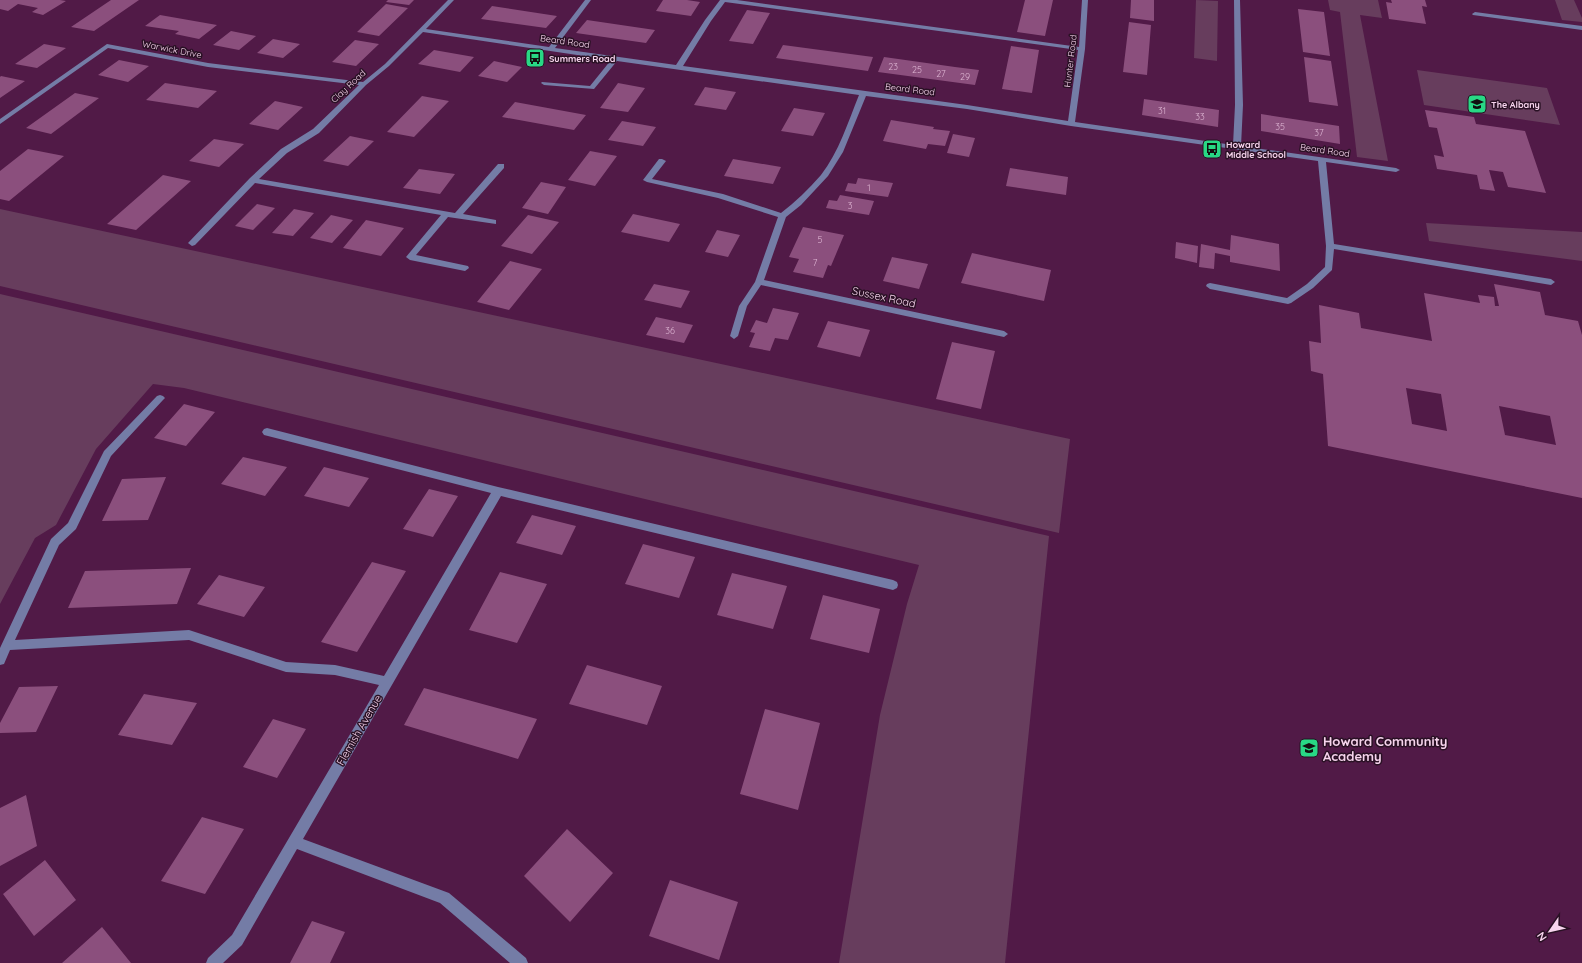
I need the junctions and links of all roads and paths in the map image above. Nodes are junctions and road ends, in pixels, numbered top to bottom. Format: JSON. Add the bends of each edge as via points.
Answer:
{"nodes":[{"id":1,"x":451,"y":0,"type":"edge"},
{"id":2,"x":588,"y":0,"type":"edge"},
{"id":3,"x":723,"y":0,"type":"edge"},
{"id":4,"x":1085,"y":0,"type":"edge"},
{"id":5,"x":1237,"y":0,"type":"edge"},
{"id":6,"x":1475,"y":14,"type":"dead end"},
{"id":7,"x":1582,"y":28,"type":"edge"},
{"id":8,"x":421,"y":30,"type":"junction"},
{"id":9,"x":551,"y":49,"type":"junction"},
{"id":10,"x":1082,"y":49,"type":"junction"},
{"id":11,"x":616,"y":58,"type":"junction"},
{"id":12,"x":678,"y":68,"type":"junction"},
{"id":13,"x":544,"y":82,"type":"dead end"},
{"id":14,"x":364,"y":84,"type":"junction"},
{"id":15,"x":863,"y":94,"type":"junction"},
{"id":16,"x":0,"y":122,"type":"edge"},
{"id":17,"x":1071,"y":124,"type":"junction"},
{"id":18,"x":1237,"y":147,"type":"junction"},
{"id":19,"x":1322,"y":159,"type":"junction"},
{"id":20,"x":662,"y":161,"type":"dead end"},
{"id":21,"x":501,"y":166,"type":"dead end"},
{"id":22,"x":1396,"y":170,"type":"dead end"},
{"id":23,"x":253,"y":180,"type":"junction"},
{"id":24,"x":446,"y":214,"type":"junction"},
{"id":25,"x":457,"y":216,"type":"junction"},
{"id":26,"x":782,"y":216,"type":"junction"},
{"id":27,"x":493,"y":222,"type":"dead end"},
{"id":28,"x":192,"y":243,"type":"dead end"},
{"id":29,"x":1330,"y":246,"type":"junction"},
{"id":30,"x":465,"y":268,"type":"dead end"},
{"id":31,"x":759,"y":282,"type":"junction"},
{"id":32,"x":1551,"y":282,"type":"dead end"},
{"id":33,"x":1210,"y":286,"type":"dead end"},
{"id":34,"x":1004,"y":334,"type":"dead end"},
{"id":35,"x":734,"y":336,"type":"dead end"},
{"id":36,"x":160,"y":398,"type":"dead end"},
{"id":37,"x":267,"y":432,"type":"dead end"},
{"id":38,"x":498,"y":491,"type":"junction"},
{"id":39,"x":893,"y":584,"type":"dead end"},
{"id":40,"x":8,"y":645,"type":"junction"},
{"id":41,"x":0,"y":660,"type":"edge"},
{"id":42,"x":387,"y":682,"type":"junction"},
{"id":43,"x":294,"y":842,"type":"junction"},
{"id":44,"x":213,"y":963,"type":"edge"},
{"id":45,"x":522,"y":963,"type":"edge"}],
"edges":[{"from":1,"to":8,"type":"street","name":"Clay Road"},
{"from":2,"to":9,"type":"street"},
{"from":3,"to":10,"type":"street"},
{"from":3,"to":12,"type":"street"},
{"from":4,"to":10,"type":"street","name":"Hunter Road"},
{"from":5,"to":18,"type":"street"},
{"from":6,"to":7,"type":"street"},
{"from":8,"to":9,"type":"street","name":"Beard Road"},
{"from":8,"to":14,"type":"street","name":"Clay Road","via":[[387,65]]},
{"from":9,"to":11,"type":"street","name":"Beard Road"},
{"from":10,"to":17,"type":"street","name":"Hunter Road"},
{"from":11,"to":12,"type":"street","name":"Beard Road"},
{"from":11,"to":13,"type":"street","via":[[592,88]]},
{"from":12,"to":15,"type":"street","name":"Beard Road"},
{"from":14,"to":16,"type":"street","name":"Warwick Drive","via":[[208,65],[107,46]]},
{"from":14,"to":23,"type":"street","name":"Clay Road","via":[[316,131],[284,150]]},
{"from":15,"to":17,"type":"street","name":"Beard Road"},
{"from":15,"to":26,"type":"street","via":[[839,152],[824,176]]},
{"from":17,"to":18,"type":"street","name":"Beard Road"},
{"from":18,"to":19,"type":"street","name":"Beard Road"},
{"from":19,"to":22,"type":"street","name":"Beard Road"},
{"from":19,"to":29,"type":"street"},
{"from":20,"to":26,"type":"street","via":[[647,180],[720,196]]},
{"from":21,"to":25,"type":"street"},
{"from":23,"to":24,"type":"street"},
{"from":23,"to":28,"type":"street","name":"Clay Road"},
{"from":24,"to":25,"type":"street"},
{"from":24,"to":30,"type":"street","via":[[410,257]]},
{"from":25,"to":27,"type":"street"},
{"from":26,"to":31,"type":"street"},
{"from":29,"to":32,"type":"street"},
{"from":29,"to":33,"type":"street","via":[[1329,268],[1319,280],[1288,301]]},
{"from":31,"to":34,"type":"street","name":"Sussex Road"},
{"from":31,"to":35,"type":"street","via":[[743,306]]},
{"from":36,"to":40,"type":"street","via":[[107,454],[72,526],[55,542]]},
{"from":37,"to":38,"type":"street"},
{"from":38,"to":39,"type":"street"},
{"from":38,"to":42,"type":"street","name":"Flemish Avenue"},
{"from":40,"to":41,"type":"street"},
{"from":40,"to":42,"type":"street","via":[[189,635],[286,666],[335,670]]},
{"from":42,"to":43,"type":"street","name":"Flemish Avenue"},
{"from":43,"to":44,"type":"street","name":"Flemish Avenue","via":[[236,940]]},
{"from":43,"to":45,"type":"street","via":[[444,898]]}]}
